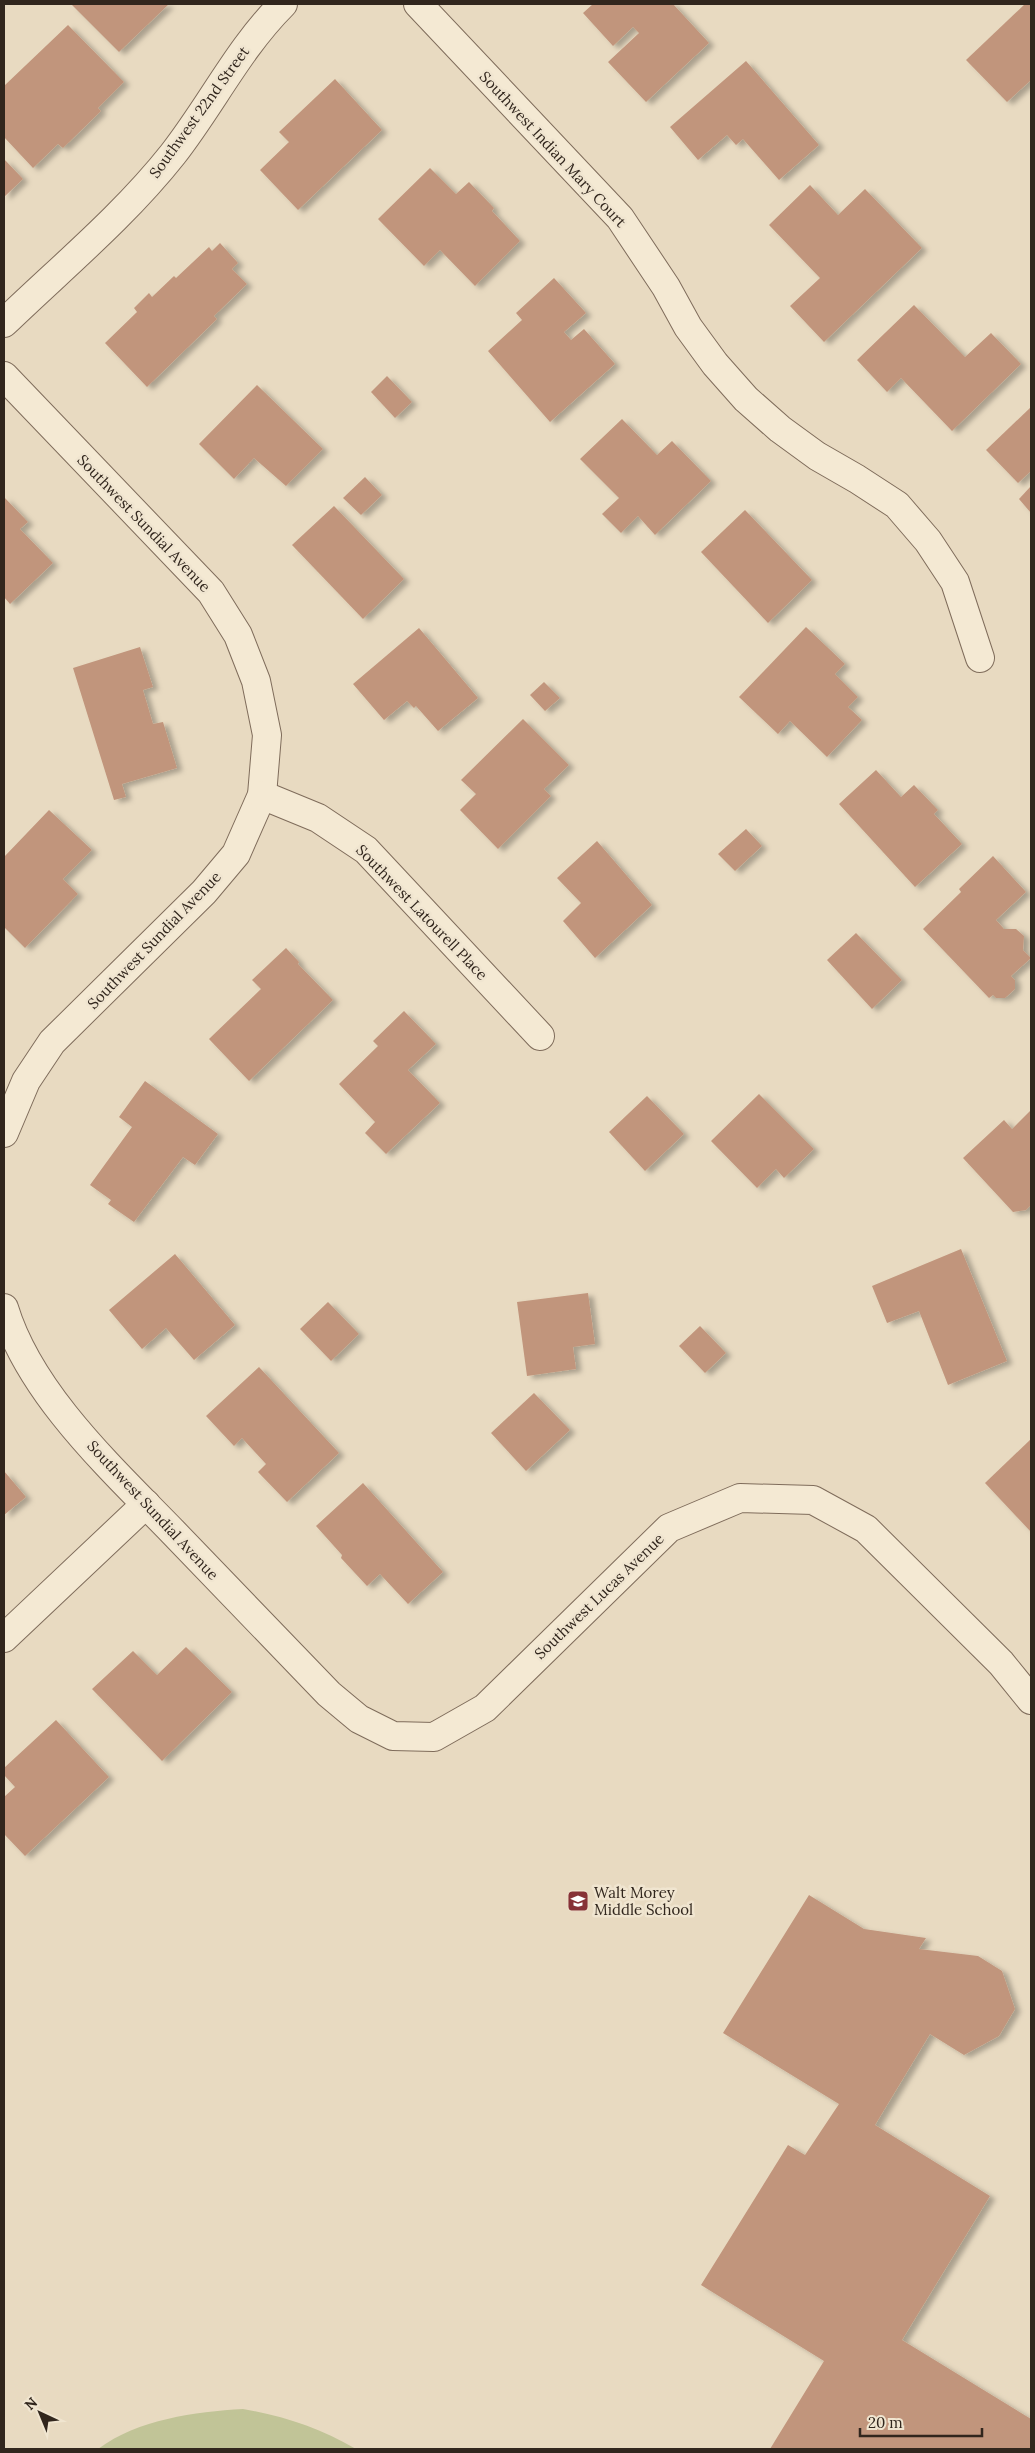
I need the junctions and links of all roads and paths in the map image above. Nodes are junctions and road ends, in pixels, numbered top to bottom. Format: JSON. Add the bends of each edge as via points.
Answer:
{"nodes":[{"id":1,"x":283,"y":4,"type":"edge"},
{"id":2,"x":418,"y":4,"type":"edge"},
{"id":3,"x":4,"y":323,"type":"edge"},
{"id":4,"x":4,"y":376,"type":"edge"},
{"id":5,"x":980,"y":658,"type":"dead end"},
{"id":6,"x":262,"y":795,"type":"junction"},
{"id":7,"x":540,"y":1036,"type":"dead end"},
{"id":8,"x":4,"y":1134,"type":"edge"},
{"id":9,"x":4,"y":1308,"type":"edge"},
{"id":10,"x":146,"y":1504,"type":"junction"},
{"id":11,"x":4,"y":1638,"type":"edge"},
{"id":12,"x":329,"y":1694,"type":"joint"},
{"id":13,"x":1031,"y":1700,"type":"edge"}],
"edges":[{"from":1,"to":3,"type":"street","name":"Southwest 22nd Street","via":[[258,28],[174,153],[138,194]]},
{"from":2,"to":5,"type":"street","name":"Southwest Indian Mary Court","via":[[620,218],[666,287],[688,327],[746,399],[817,456],[896,505],[928,541],[955,582]]},
{"from":4,"to":6,"type":"street","name":"Southwest Sundial Avenue","via":[[211,592],[238,635],[256,681],[267,735]]},
{"from":6,"to":7,"type":"street","name":"Southwest Latourell Place","via":[[318,818],[366,850]]},
{"from":6,"to":8,"type":"street","name":"Southwest Sundial Avenue","via":[[236,854],[204,892],[52,1042],[26,1081]]},
{"from":9,"to":10,"type":"street","name":"Southwest Sundial Avenue","via":[[11,1331],[31,1371],[74,1426]]},
{"from":10,"to":11,"type":"street"},
{"from":10,"to":12,"type":"street","name":"Southwest Sundial Avenue"},
{"from":12,"to":13,"type":"street","name":"Southwest Lucas Avenue","via":[[359,1719],[393,1736],[434,1738],[485,1708],[669,1528],[740,1498],[813,1500],[866,1529],[1001,1662]]}]}
